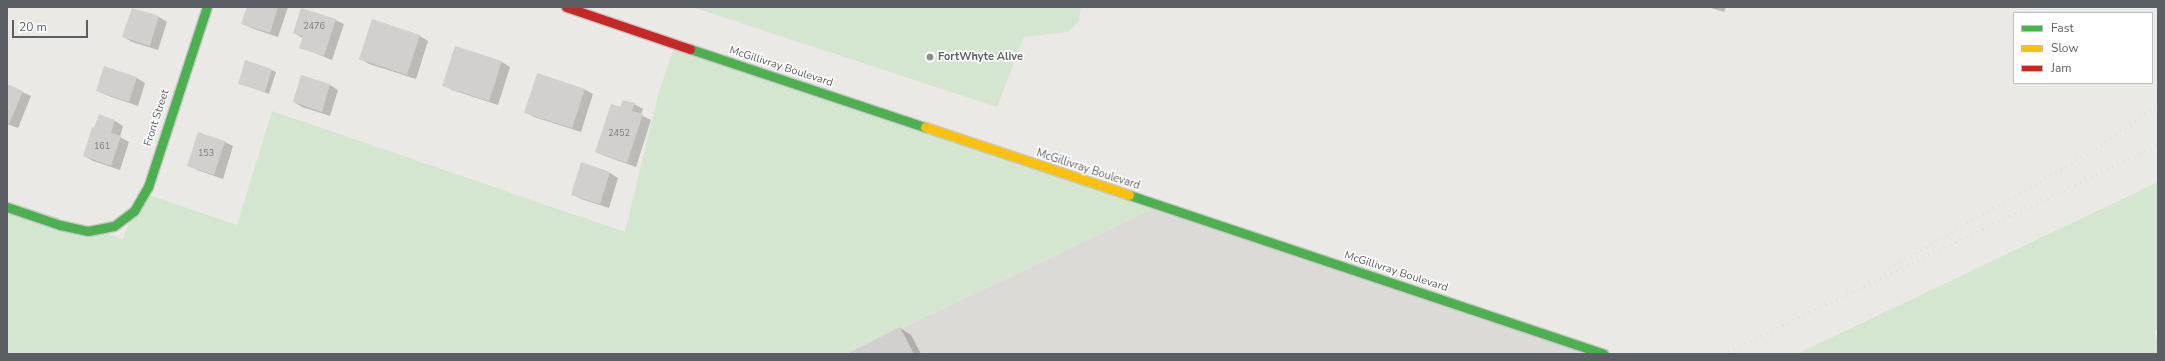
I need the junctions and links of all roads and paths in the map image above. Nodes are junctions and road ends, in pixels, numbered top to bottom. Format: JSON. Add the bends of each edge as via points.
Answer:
{"nodes":[{"id":1,"x":206,"y":7,"type":"edge"},
{"id":2,"x":566,"y":7,"type":"edge"},
{"id":3,"x":7,"y":208,"type":"edge"},
{"id":4,"x":1603,"y":354,"type":"edge"}],
"edges":[{"from":1,"to":3,"type":"main road","name":"Front Street","via":[[148,187],[134,211],[114,226],[88,231]]},
{"from":2,"to":4,"type":"main road","name":"McGillivray Boulevard"}]}
